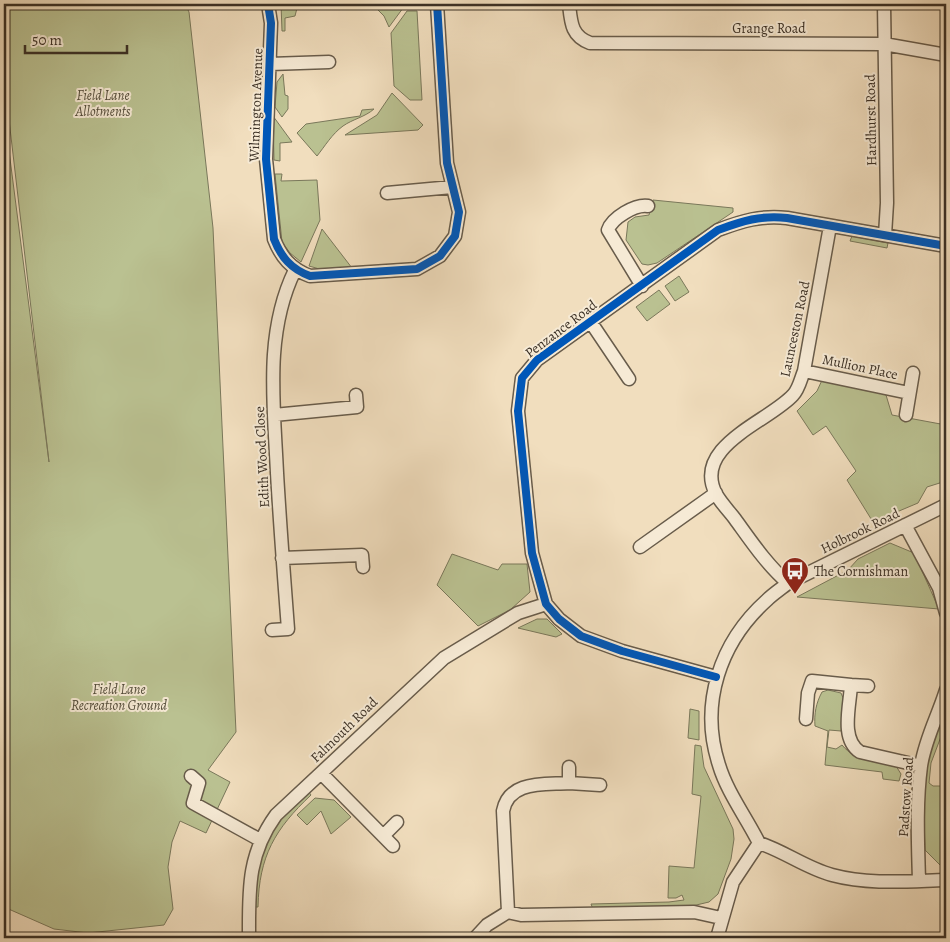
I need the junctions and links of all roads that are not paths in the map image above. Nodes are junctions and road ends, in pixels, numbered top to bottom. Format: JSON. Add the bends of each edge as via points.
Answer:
{"nodes":[{"id":1,"x":268,"y":4,"type":"edge"},
{"id":2,"x":437,"y":4,"type":"edge"},
{"id":3,"x":569,"y":4,"type":"edge"},
{"id":4,"x":884,"y":4,"type":"edge"},
{"id":5,"x":884,"y":44,"type":"junction"},
{"id":6,"x":946,"y":55,"type":"edge"},
{"id":7,"x":329,"y":62,"type":"dead end"},
{"id":8,"x":270,"y":64,"type":"junction"},
{"id":9,"x":452,"y":187,"type":"junction"},
{"id":10,"x":387,"y":193,"type":"dead end"},
{"id":11,"x":648,"y":206,"type":"dead end"},
{"id":12,"x":830,"y":226,"type":"junction"},
{"id":13,"x":885,"y":235,"type":"junction"},
{"id":14,"x":946,"y":246,"type":"edge"},
{"id":15,"x":295,"y":270,"type":"junction"},
{"id":16,"x":642,"y":286,"type":"junction"},
{"id":17,"x":590,"y":321,"type":"junction"},
{"id":18,"x":804,"y":371,"type":"junction"},
{"id":19,"x":914,"y":373,"type":"dead end"},
{"id":20,"x":629,"y":379,"type":"dead end"},
{"id":21,"x":910,"y":392,"type":"junction"},
{"id":22,"x":356,"y":396,"type":"dead end"},
{"id":23,"x":274,"y":415,"type":"junction"},
{"id":24,"x":906,"y":415,"type":"dead end"},
{"id":25,"x":716,"y":493,"type":"junction"},
{"id":26,"x":946,"y":505,"type":"edge"},
{"id":27,"x":904,"y":525,"type":"junction"},
{"id":28,"x":640,"y":547,"type":"dead end"},
{"id":29,"x":282,"y":558,"type":"junction"},
{"id":30,"x":363,"y":568,"type":"dead end"},
{"id":31,"x":788,"y":583,"type":"junction"},
{"id":32,"x":546,"y":604,"type":"junction"},
{"id":33,"x":946,"y":614,"type":"edge"},
{"id":34,"x":272,"y":630,"type":"dead end"},
{"id":35,"x":716,"y":677,"type":"junction"},
{"id":36,"x":851,"y":685,"type":"junction"},
{"id":37,"x":868,"y":686,"type":"dead end"},
{"id":38,"x":946,"y":690,"type":"edge"},
{"id":39,"x":806,"y":719,"type":"dead end"},
{"id":40,"x":921,"y":766,"type":"junction"},
{"id":41,"x":569,"y":767,"type":"dead end"},
{"id":42,"x":321,"y":773,"type":"junction"},
{"id":43,"x":192,"y":776,"type":"dead end"},
{"id":44,"x":569,"y":783,"type":"junction"},
{"id":45,"x":600,"y":785,"type":"dead end"},
{"id":46,"x":397,"y":822,"type":"dead end"},
{"id":47,"x":383,"y":836,"type":"junction"},
{"id":48,"x":260,"y":840,"type":"junction"},
{"id":49,"x":758,"y":843,"type":"junction"},
{"id":50,"x":393,"y":846,"type":"dead end"},
{"id":51,"x":946,"y":880,"type":"edge"},
{"id":52,"x":919,"y":881,"type":"junction"},
{"id":53,"x":508,"y":912,"type":"junction"},
{"id":54,"x":721,"y":918,"type":"junction"},
{"id":55,"x":249,"y":938,"type":"edge"},
{"id":56,"x":476,"y":938,"type":"edge"},
{"id":57,"x":717,"y":938,"type":"edge"}],
"edges":[{"from":1,"to":8,"type":"street","name":"Wilmington Avenue"},
{"from":2,"to":9,"type":"street","via":[[446,148]]},
{"from":3,"to":5,"type":"street","name":"Grange Road","via":[[576,35],[590,43]]},
{"from":4,"to":5,"type":"street","name":"Hardhurst Road"},
{"from":5,"to":6,"type":"street","name":"Grange Road"},
{"from":5,"to":13,"type":"street","name":"Hardhurst Road"},
{"from":7,"to":8,"type":"street"},
{"from":8,"to":15,"type":"street","name":"Wilmington Avenue","via":[[266,159],[274,239],[278,251]]},
{"from":9,"to":10,"type":"street"},
{"from":9,"to":15,"type":"street","via":[[458,201],[459,222],[448,247],[430,264],[417,269],[325,276],[310,276]]},
{"from":11,"to":16,"type":"street","via":[[635,207],[610,224],[608,230]]},
{"from":12,"to":13,"type":"street","name":"Penzance Road"},
{"from":12,"to":16,"type":"street","name":"Penzance Road","via":[[767,216],[747,219],[718,230]]},
{"from":12,"to":18,"type":"street","name":"Launceston Road"},
{"from":13,"to":14,"type":"street","name":"Penzance Road"},
{"from":15,"to":23,"type":"street","name":"Edith Wood Close","via":[[283,300],[275,336]]},
{"from":16,"to":17,"type":"street","name":"Penzance Road"},
{"from":17,"to":20,"type":"street"},
{"from":17,"to":32,"type":"street","name":"Penzance Road","via":[[537,360],[522,378],[518,393],[532,553]]},
{"from":18,"to":21,"type":"street","name":"Mullion Place"},
{"from":18,"to":25,"type":"street","name":"Launceston Road","via":[[795,393],[785,403],[751,425],[718,454],[712,477]]},
{"from":19,"to":21,"type":"street","name":"Mullion Place"},
{"from":21,"to":24,"type":"street","name":"Mullion Place"},
{"from":22,"to":23,"type":"street","via":[[357,407]]},
{"from":23,"to":29,"type":"street","name":"Edith Wood Close"},
{"from":25,"to":28,"type":"street"},
{"from":25,"to":31,"type":"street","via":[[765,559]]},
{"from":26,"to":27,"type":"street","name":"Holbrook Road"},
{"from":27,"to":31,"type":"street","name":"Holbrook Road"},
{"from":27,"to":33,"type":"street","via":[[938,588]]},
{"from":29,"to":30,"type":"street","via":[[362,555]]},
{"from":29,"to":34,"type":"street","name":"Edith Wood Close","via":[[288,629]]},
{"from":31,"to":35,"type":"street","name":"Holbrook Road","via":[[747,621],[730,644]]},
{"from":32,"to":35,"type":"street","name":"Penzance Road","via":[[581,636]]},
{"from":32,"to":42,"type":"street","name":"Falmouth Road","via":[[518,613],[444,658]]},
{"from":35,"to":49,"type":"street","name":"Holbrook Road","via":[[711,734],[719,766]]},
{"from":36,"to":37,"type":"street"},
{"from":36,"to":39,"type":"street","via":[[812,681]]},
{"from":36,"to":40,"type":"street","via":[[848,738],[855,748],[860,752]]},
{"from":38,"to":40,"type":"street","name":"Padstow Road"},
{"from":40,"to":52,"type":"street","name":"Padstow Road"},
{"from":41,"to":44,"type":"street"},
{"from":42,"to":47,"type":"street"},
{"from":42,"to":48,"type":"street","name":"Falmouth Road","via":[[283,808]]},
{"from":43,"to":48,"type":"street","via":[[199,783],[193,803]]},
{"from":44,"to":45,"type":"street"},
{"from":44,"to":53,"type":"street","via":[[526,786],[516,789],[507,798],[503,811]]},
{"from":46,"to":47,"type":"street"},
{"from":47,"to":50,"type":"street"},
{"from":48,"to":55,"type":"street","name":"Falmouth Road","via":[[248,887]]},
{"from":49,"to":52,"type":"street","via":[[832,875],[873,881]]},
{"from":49,"to":54,"type":"street","via":[[733,882]]},
{"from":51,"to":52,"type":"street"},
{"from":53,"to":54,"type":"street","via":[[521,915],[615,915],[694,912]]},
{"from":53,"to":56,"type":"street","via":[[487,925]]},
{"from":54,"to":57,"type":"street"}]}
